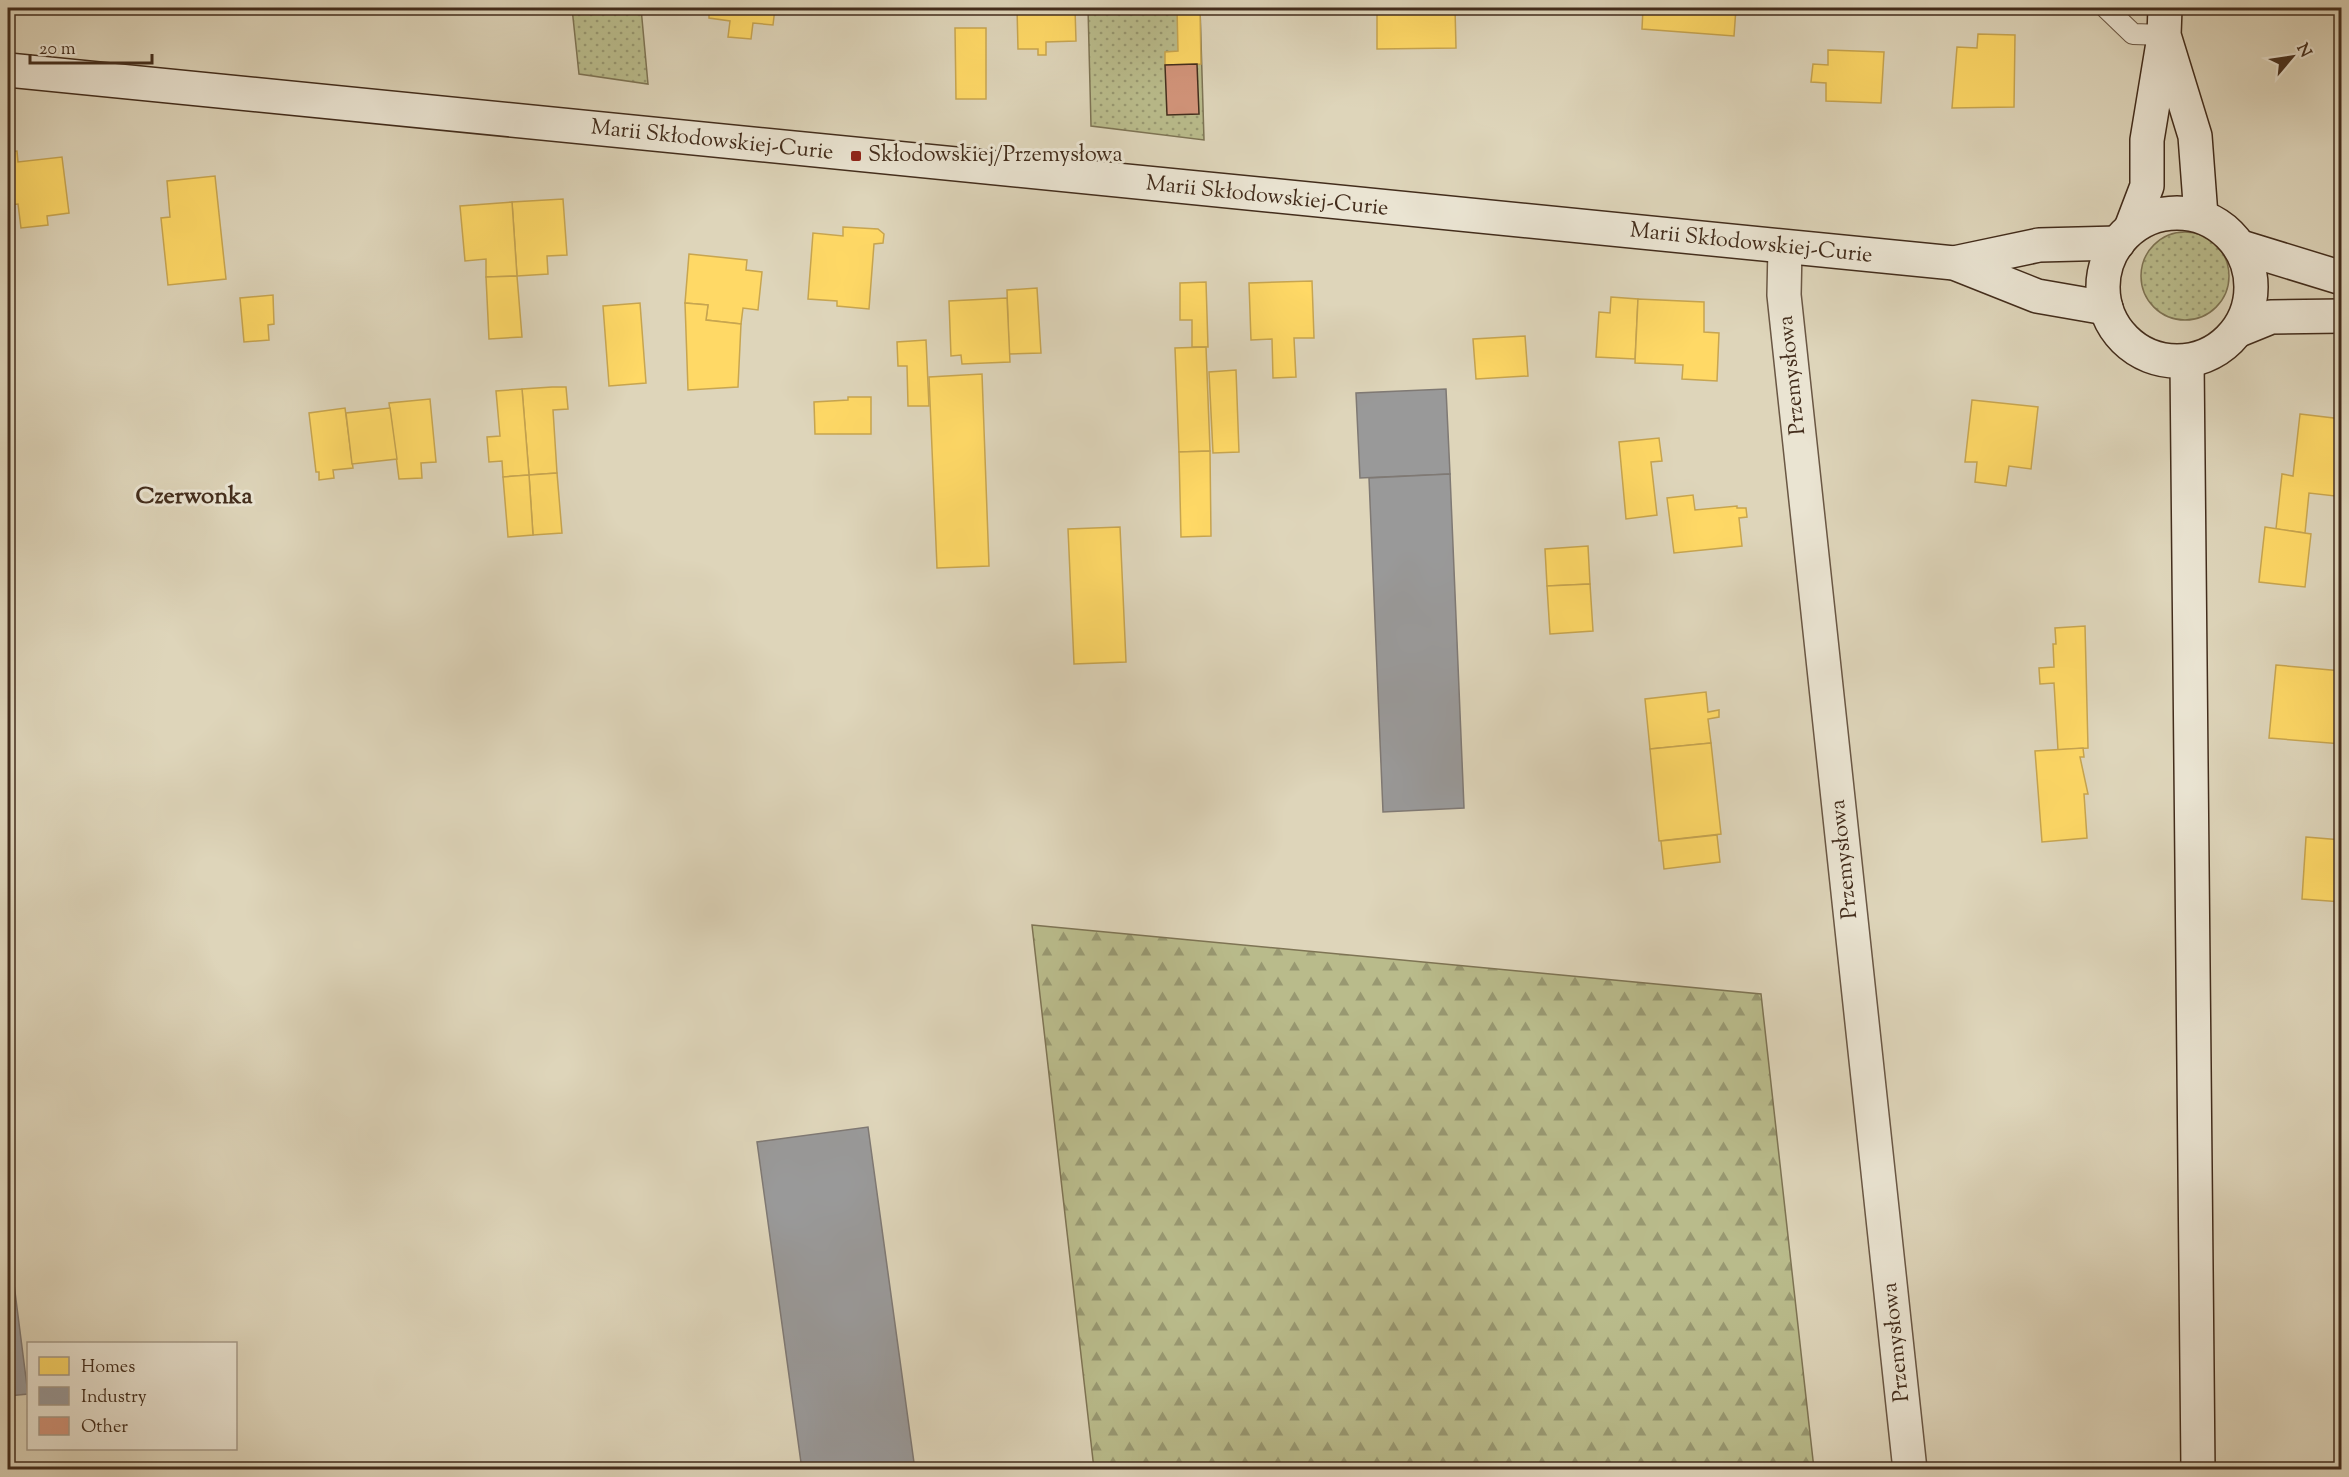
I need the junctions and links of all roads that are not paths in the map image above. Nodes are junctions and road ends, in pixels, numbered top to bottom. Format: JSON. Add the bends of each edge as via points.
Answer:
{"nodes":[{"id":1,"x":2106,"y":8,"type":"edge"},
{"id":2,"x":2164,"y":21,"type":"edge"},
{"id":3,"x":8,"y":70,"type":"edge"},
{"id":4,"x":2201,"y":216,"type":"junction"},
{"id":5,"x":2125,"y":236,"type":"junction"},
{"id":6,"x":1785,"y":247,"type":"junction"},
{"id":7,"x":2241,"y":247,"type":"junction"},
{"id":8,"x":1954,"y":263,"type":"junction"},
{"id":9,"x":2342,"y":278,"type":"edge"},
{"id":10,"x":2106,"y":308,"type":"junction"},
{"id":11,"x":2342,"y":316,"type":"edge"},
{"id":12,"x":2239,"y":330,"type":"junction"},
{"id":13,"x":2187,"y":362,"type":"junction"},
{"id":14,"x":1910,"y":1470,"type":"edge"},
{"id":15,"x":2198,"y":1470,"type":"edge"}],
"edges":[{"from":1,"to":2,"type":"lane","via":[[2133,34]]},
{"from":2,"to":4,"type":"street","via":[[2195,136]]},
{"from":2,"to":5,"type":"street","via":[[2147,140],[2147,186]]},
{"from":3,"to":6,"type":"street","name":"Marii Skłodowskiej-Curie"},
{"from":4,"to":5,"type":"street","via":[[2153,217]]},
{"from":4,"to":7,"type":"street","via":[[2223,228]]},
{"from":5,"to":8,"type":"street","name":"Marii Skłodowskiej-Curie","via":[[2039,245]]},
{"from":5,"to":10,"type":"street","via":[[2107,259]]},
{"from":6,"to":8,"type":"street","name":"Marii Skłodowskiej-Curie"},
{"from":6,"to":14,"type":"street","name":"Przemysłowa","via":[[1784,295]]},
{"from":7,"to":9,"type":"street"},
{"from":7,"to":12,"type":"street","via":[[2253,288],[2249,310]]},
{"from":8,"to":10,"type":"street","name":"Marii Skłodowskiej-Curie","via":[[2037,296]]},
{"from":10,"to":13,"type":"street","via":[[2119,334],[2133,348],[2170,362]]},
{"from":11,"to":12,"type":"street","via":[[2271,317]]},
{"from":12,"to":13,"type":"street","via":[[2210,355]]},
{"from":13,"to":15,"type":"street"}]}
